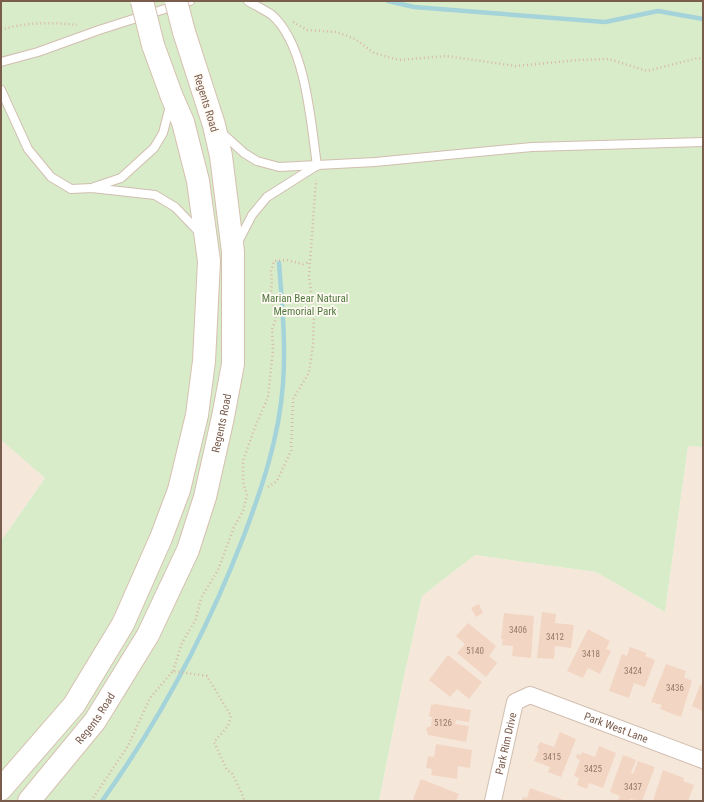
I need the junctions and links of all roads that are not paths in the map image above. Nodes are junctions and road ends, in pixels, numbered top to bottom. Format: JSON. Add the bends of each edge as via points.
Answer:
{"nodes":[{"id":1,"x":142,"y":1,"type":"edge"},
{"id":2,"x":176,"y":1,"type":"edge"},
{"id":3,"x":190,"y":1,"type":"edge"},
{"id":4,"x":248,"y":1,"type":"edge"},
{"id":5,"x":1,"y":62,"type":"edge"},
{"id":6,"x":1,"y":90,"type":"edge"},
{"id":7,"x":172,"y":97,"type":"junction"},
{"id":8,"x":214,"y":125,"type":"junction"},
{"id":9,"x":703,"y":142,"type":"edge"},
{"id":10,"x":317,"y":166,"type":"junction"},
{"id":11,"x":92,"y":188,"type":"junction"},
{"id":12,"x":207,"y":246,"type":"junction"},
{"id":13,"x":233,"y":252,"type":"junction"},
{"id":14,"x":530,"y":695,"type":"joint"},
{"id":15,"x":703,"y":760,"type":"edge"},
{"id":16,"x":1,"y":789,"type":"edge"},
{"id":17,"x":29,"y":801,"type":"edge"},
{"id":18,"x":494,"y":801,"type":"edge"}],
"edges":[{"from":1,"to":7,"type":"main road","bridge":true,"via":[[153,45]]},
{"from":2,"to":8,"type":"main road","name":"Regents Road","bridge":true},
{"from":3,"to":5,"type":"lane"},
{"from":4,"to":10,"type":"lane","via":[[272,16],[287,35],[299,64],[307,94]]},
{"from":6,"to":11,"type":"lane","via":[[28,149],[51,177],[71,189]]},
{"from":7,"to":11,"type":"lane","via":[[163,133],[154,148],[121,178]]},
{"from":7,"to":12,"type":"main road","via":[[183,122],[198,181]]},
{"from":8,"to":10,"type":"lane","via":[[257,162],[279,167]]},
{"from":8,"to":13,"type":"main road","name":"Regents Road","via":[[221,156]]},
{"from":9,"to":10,"type":"lane","via":[[532,147]]},
{"from":10,"to":13,"type":"lane","via":[[267,197],[252,215]]},
{"from":11,"to":12,"type":"lane","via":[[155,195],[175,207],[188,219]]},
{"from":12,"to":16,"type":"main road","via":[[209,261],[204,361],[198,416],[179,490],[161,538],[123,624],[74,705]]},
{"from":13,"to":17,"type":"main road","name":"Regents Road","via":[[232,364],[205,497],[188,550],[148,635],[96,721]]},
{"from":14,"to":15,"type":"street","name":"Park West Lane"},
{"from":14,"to":18,"type":"street","name":"Park Rim Drive","via":[[515,702]]}]}
